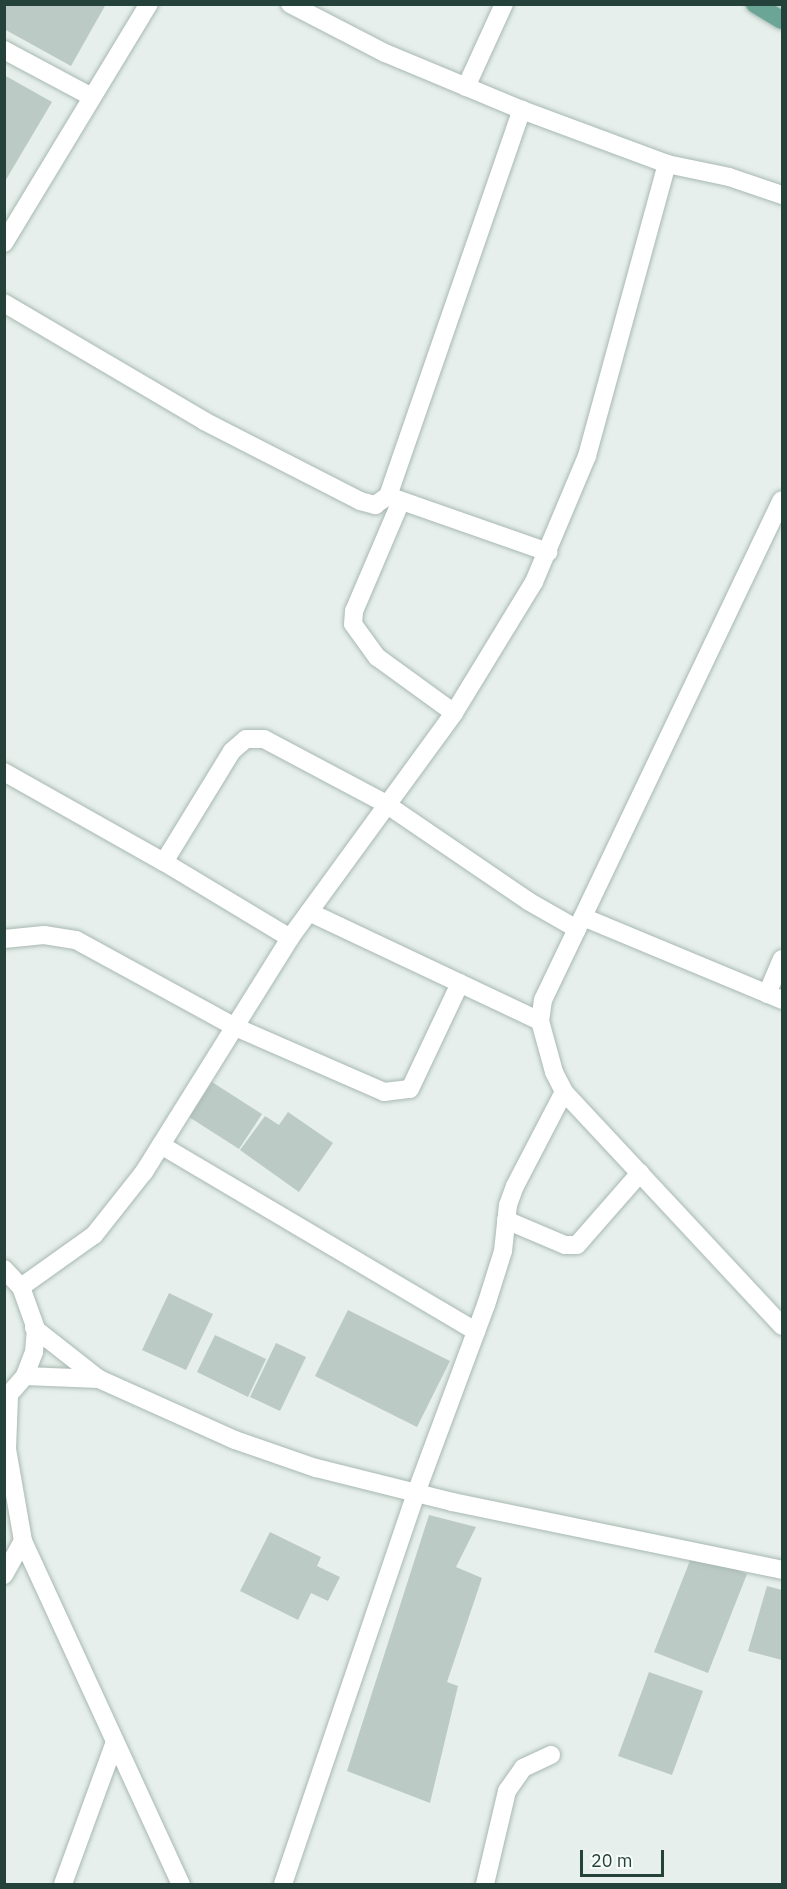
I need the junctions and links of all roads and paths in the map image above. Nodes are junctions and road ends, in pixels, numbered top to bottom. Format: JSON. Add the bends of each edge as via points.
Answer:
{"nodes":[{"id":1,"x":149,"y":4,"type":"edge"},
{"id":2,"x":290,"y":4,"type":"edge"},
{"id":3,"x":504,"y":4,"type":"edge"},
{"id":4,"x":755,"y":4,"type":"edge"},
{"id":5,"x":783,"y":20,"type":"edge"},
{"id":6,"x":4,"y":50,"type":"edge"},
{"id":7,"x":466,"y":87,"type":"junction"},
{"id":8,"x":92,"y":97,"type":"junction"},
{"id":9,"x":522,"y":110,"type":"junction"},
{"id":10,"x":667,"y":164,"type":"junction"},
{"id":11,"x":783,"y":195,"type":"edge"},
{"id":12,"x":4,"y":243,"type":"edge"},
{"id":13,"x":4,"y":303,"type":"edge"},
{"id":14,"x":395,"y":498,"type":"junction"},
{"id":15,"x":783,"y":500,"type":"edge"},
{"id":16,"x":548,"y":552,"type":"junction"},
{"id":17,"x":454,"y":713,"type":"junction"},
{"id":18,"x":4,"y":772,"type":"edge"},
{"id":19,"x":386,"y":804,"type":"junction"},
{"id":20,"x":164,"y":862,"type":"junction"},
{"id":21,"x":309,"y":912,"type":"junction"},
{"id":22,"x":580,"y":923,"type":"junction"},
{"id":23,"x":290,"y":938,"type":"junction"},
{"id":24,"x":4,"y":939,"type":"edge"},
{"id":25,"x":783,"y":959,"type":"edge"},
{"id":26,"x":460,"y":983,"type":"junction"},
{"id":27,"x":775,"y":997,"type":"edge"},
{"id":28,"x":540,"y":1021,"type":"junction"},
{"id":29,"x":233,"y":1026,"type":"junction"},
{"id":30,"x":564,"y":1092,"type":"junction"},
{"id":31,"x":161,"y":1145,"type":"junction"},
{"id":32,"x":640,"y":1173,"type":"junction"},
{"id":33,"x":506,"y":1220,"type":"junction"},
{"id":34,"x":4,"y":1269,"type":"edge"},
{"id":35,"x":21,"y":1287,"type":"junction"},
{"id":36,"x":783,"y":1326,"type":"edge"},
{"id":37,"x":34,"y":1328,"type":"junction"},
{"id":38,"x":476,"y":1331,"type":"junction"},
{"id":39,"x":26,"y":1376,"type":"junction"},
{"id":40,"x":99,"y":1379,"type":"junction"},
{"id":41,"x":7,"y":1398,"type":"edge"},
{"id":42,"x":416,"y":1493,"type":"junction"},
{"id":43,"x":4,"y":1502,"type":"edge"},
{"id":44,"x":19,"y":1522,"type":"junction"},
{"id":45,"x":24,"y":1541,"type":"junction"},
{"id":46,"x":783,"y":1570,"type":"edge"},
{"id":47,"x":4,"y":1575,"type":"edge"},
{"id":48,"x":115,"y":1742,"type":"junction"},
{"id":49,"x":551,"y":1755,"type":"dead end"},
{"id":50,"x":63,"y":1884,"type":"edge"},
{"id":51,"x":182,"y":1884,"type":"edge"},
{"id":52,"x":283,"y":1884,"type":"edge"},
{"id":53,"x":485,"y":1884,"type":"edge"}],
"edges":[{"from":1,"to":8,"type":"street"},
{"from":2,"to":7,"type":"street","via":[[385,53]]},
{"from":3,"to":7,"type":"street"},
{"from":4,"to":5,"type":"main road"},
{"from":6,"to":8,"type":"street"},
{"from":7,"to":9,"type":"street"},
{"from":8,"to":12,"type":"street"},
{"from":9,"to":10,"type":"street"},
{"from":9,"to":14,"type":"street"},
{"from":10,"to":11,"type":"street","via":[[729,177]]},
{"from":10,"to":16,"type":"street","via":[[586,456]]},
{"from":13,"to":14,"type":"street","via":[[285,464],[360,501],[375,505]]},
{"from":14,"to":16,"type":"street"},
{"from":14,"to":17,"type":"street","via":[[354,611],[353,624],[376,657]]},
{"from":15,"to":22,"type":"street"},
{"from":16,"to":17,"type":"street"},
{"from":17,"to":19,"type":"street"},
{"from":18,"to":20,"type":"street"},
{"from":19,"to":20,"type":"street","via":[[264,739],[246,739],[232,751]]},
{"from":19,"to":21,"type":"street"},
{"from":19,"to":22,"type":"street","via":[[528,901]]},
{"from":20,"to":23,"type":"street"},
{"from":21,"to":23,"type":"street"},
{"from":21,"to":26,"type":"street"},
{"from":22,"to":27,"type":"street"},
{"from":22,"to":28,"type":"street","via":[[543,1000]]},
{"from":23,"to":29,"type":"street"},
{"from":24,"to":29,"type":"street","via":[[44,935],[76,939]]},
{"from":25,"to":27,"type":"street"},
{"from":26,"to":28,"type":"street"},
{"from":26,"to":29,"type":"street","via":[[418,1075],[410,1089],[400,1093],[384,1092]]},
{"from":28,"to":30,"type":"street","via":[[554,1072]]},
{"from":29,"to":31,"type":"street"},
{"from":30,"to":32,"type":"street"},
{"from":30,"to":33,"type":"street","via":[[525,1161]]},
{"from":31,"to":35,"type":"street","via":[[94,1234]]},
{"from":31,"to":38,"type":"street"},
{"from":32,"to":33,"type":"street","via":[[577,1245],[566,1245]]},
{"from":32,"to":36,"type":"street"},
{"from":33,"to":38,"type":"street","via":[[503,1251]]},
{"from":34,"to":35,"type":"street"},
{"from":35,"to":37,"type":"street"},
{"from":37,"to":39,"type":"street","via":[[34,1352]]},
{"from":37,"to":40,"type":"street"},
{"from":38,"to":42,"type":"street"},
{"from":39,"to":40,"type":"street"},
{"from":39,"to":41,"type":"street"},
{"from":40,"to":42,"type":"street","via":[[235,1440],[316,1468]]},
{"from":41,"to":44,"type":"street","via":[[7,1449]]},
{"from":42,"to":46,"type":"street"},
{"from":42,"to":52,"type":"street"},
{"from":43,"to":44,"type":"street"},
{"from":44,"to":45,"type":"street"},
{"from":45,"to":47,"type":"street"},
{"from":45,"to":48,"type":"street"},
{"from":48,"to":50,"type":"street"},
{"from":48,"to":51,"type":"street"},
{"from":49,"to":53,"type":"street","via":[[523,1768],[507,1791]]}]}
